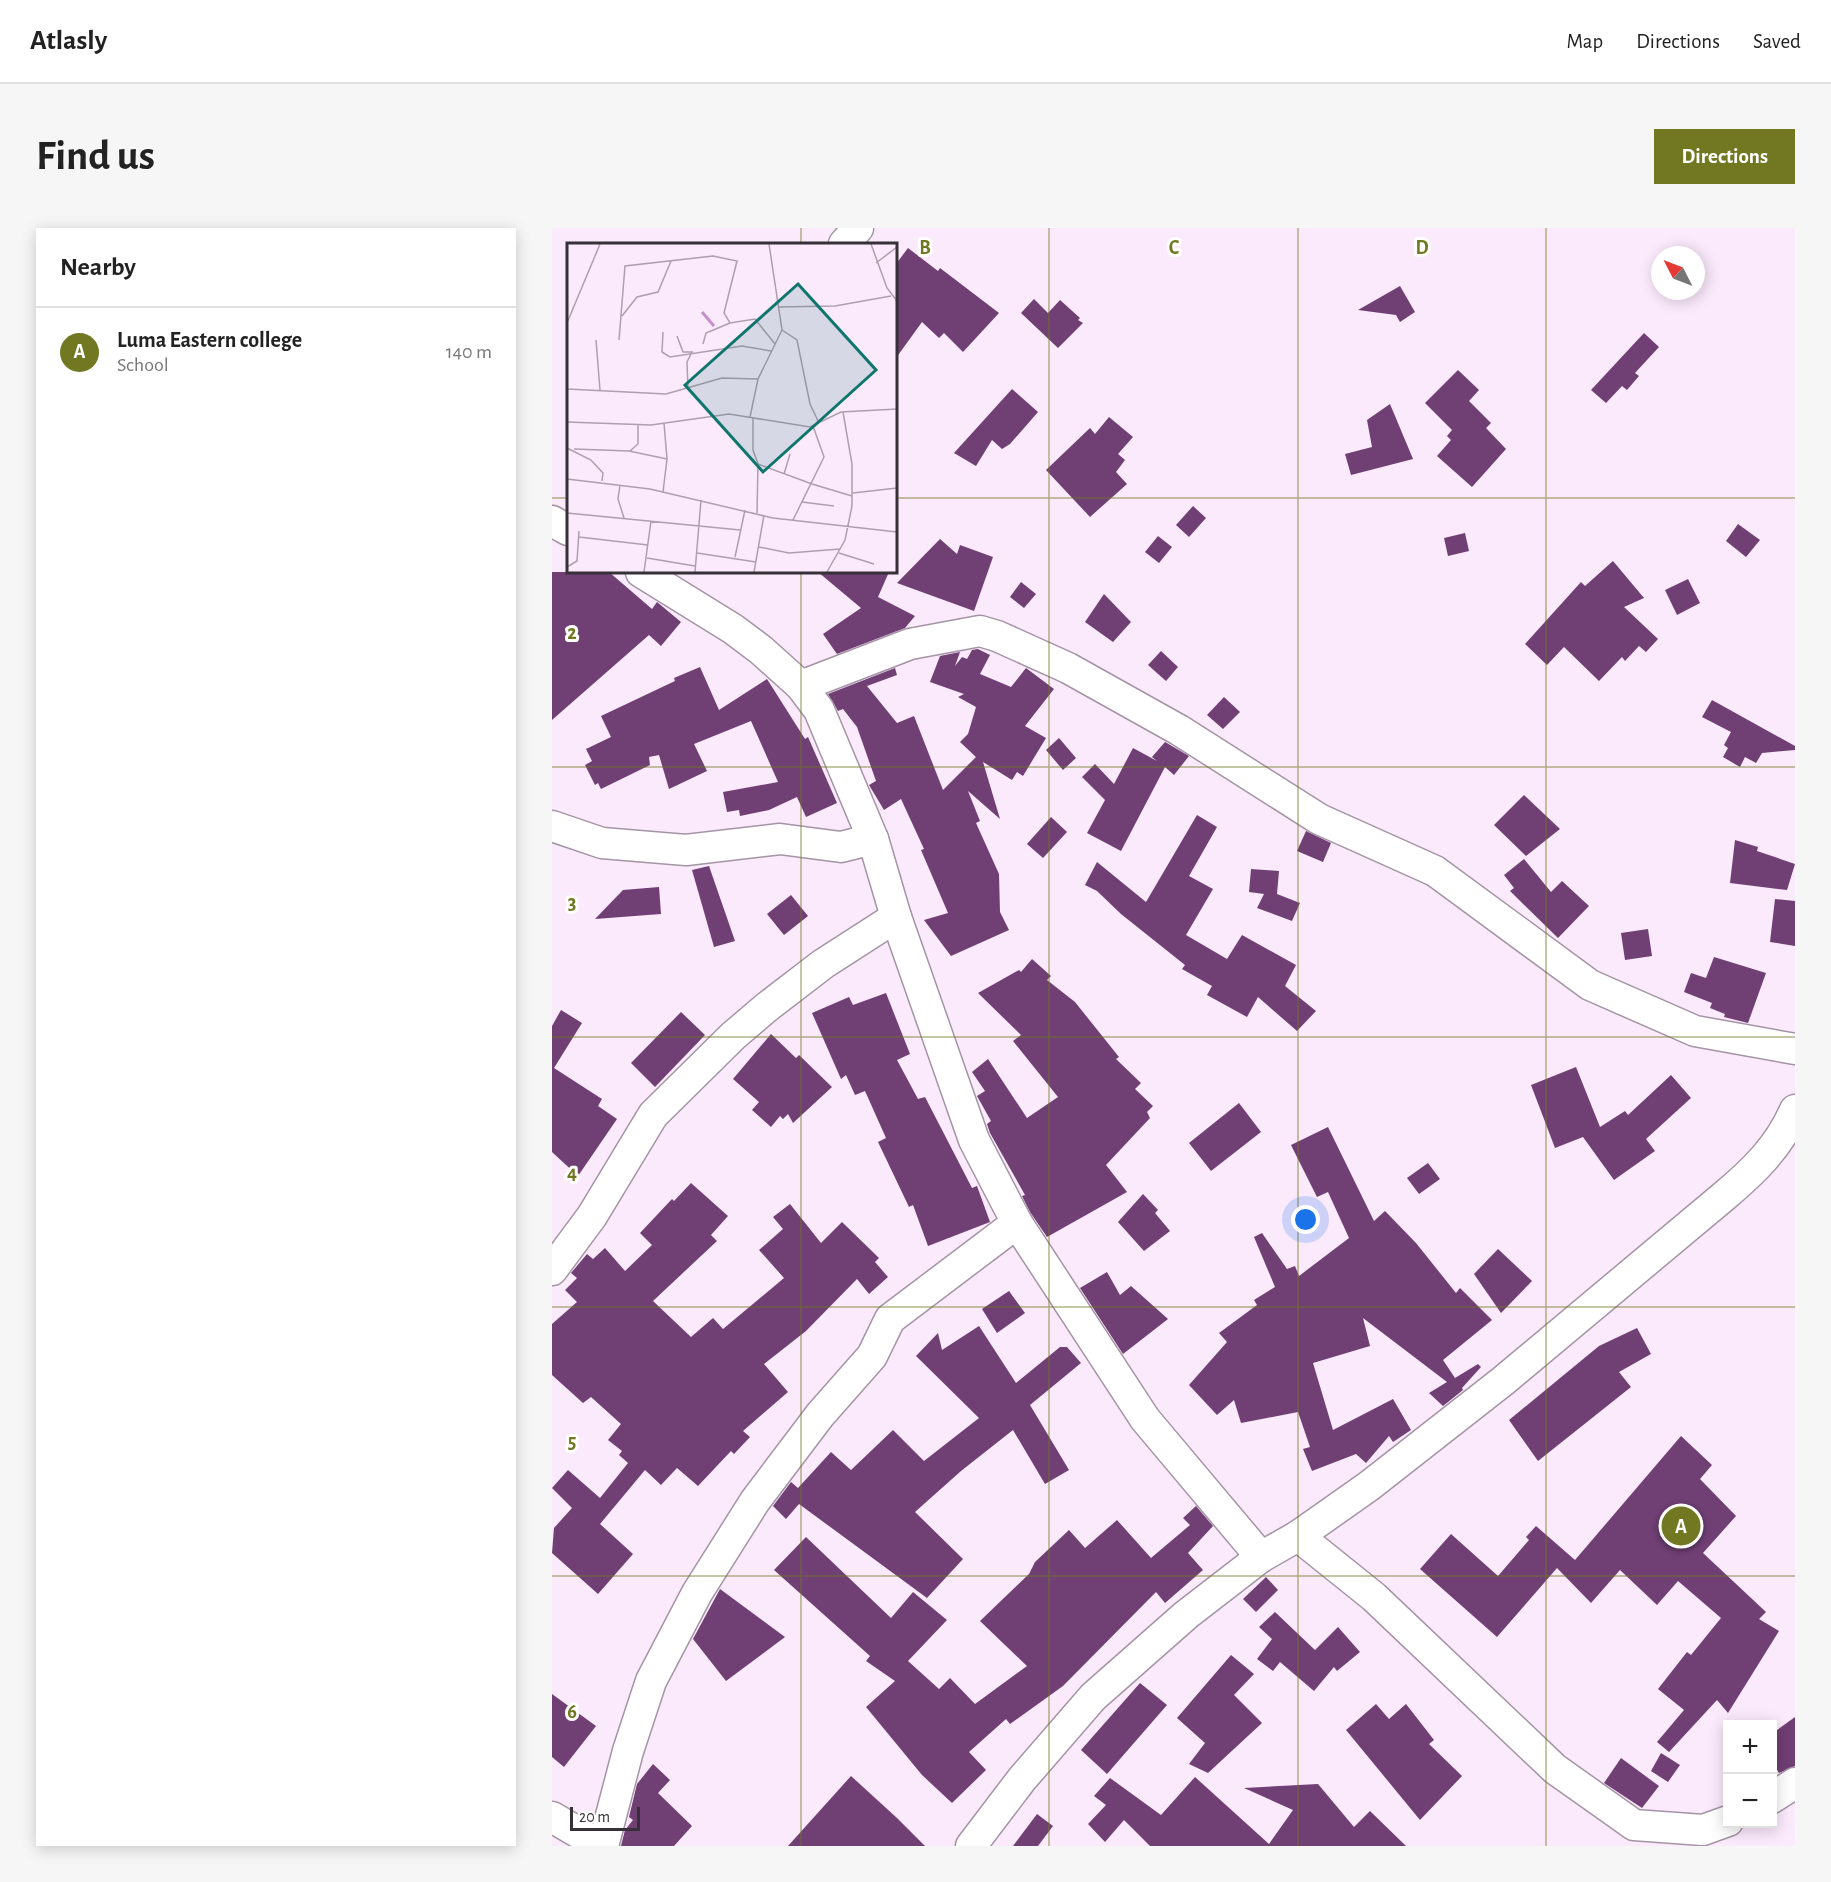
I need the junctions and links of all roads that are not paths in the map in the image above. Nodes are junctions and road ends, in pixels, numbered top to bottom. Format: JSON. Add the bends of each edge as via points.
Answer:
{"nodes":[{"id":1,"x":858,"y":228,"type":"edge"},
{"id":2,"x":845,"y":243,"type":"edge"},
{"id":3,"x":552,"y":521,"type":"edge"},
{"id":4,"x":567,"y":529,"type":"edge"},
{"id":5,"x":643,"y":573,"type":"edge"},
{"id":6,"x":801,"y":686,"type":"junction"},
{"id":7,"x":552,"y":826,"type":"edge"},
{"id":8,"x":873,"y":838,"type":"junction"},
{"id":9,"x":896,"y":917,"type":"junction"},
{"id":10,"x":1795,"y":1049,"type":"edge"},
{"id":11,"x":1793,"y":1123,"type":"edge"},
{"id":12,"x":1017,"y":1223,"type":"junction"},
{"id":13,"x":552,"y":1270,"type":"edge"},
{"id":14,"x":1298,"y":1536,"type":"junction"},
{"id":15,"x":1261,"y":1557,"type":"junction"},
{"id":16,"x":1795,"y":1783,"type":"edge"},
{"id":17,"x":1777,"y":1795,"type":"edge"},
{"id":18,"x":552,"y":1817,"type":"edge"},
{"id":19,"x":1715,"y":1832,"type":"edge"},
{"id":20,"x":602,"y":1846,"type":"edge"},
{"id":21,"x":971,"y":1846,"type":"edge"}],
"edges":[{"from":1,"to":2,"type":"street"},
{"from":3,"to":4,"type":"street"},
{"from":5,"to":6,"type":"street","via":[[733,629]]},
{"from":6,"to":8,"type":"street","via":[[819,710]]},
{"from":6,"to":10,"type":"street","via":[[944,635],[980,631],[997,636],[1068,668],[1179,730],[1319,819],[1435,871],[1590,985],[1695,1031]]},
{"from":7,"to":8,"type":"street","via":[[602,843],[686,850],[780,839],[841,847]]},
{"from":8,"to":9,"type":"street"},
{"from":9,"to":12,"type":"street","via":[[974,1140]]},
{"from":9,"to":13,"type":"street","via":[[823,964],[767,1007],[653,1115],[592,1216]]},
{"from":11,"to":14,"type":"street","via":[[1752,1172],[1503,1382]]},
{"from":12,"to":15,"type":"street","via":[[1145,1419]]},
{"from":12,"to":20,"type":"street","via":[[890,1318],[872,1356],[820,1415],[755,1501],[697,1593],[651,1682]]},
{"from":14,"to":15,"type":"street"},
{"from":14,"to":19,"type":"street","via":[[1374,1597],[1556,1769],[1634,1825]]},
{"from":15,"to":21,"type":"street","via":[[1186,1615],[1093,1698],[1022,1779]]},
{"from":16,"to":17,"type":"street"},
{"from":18,"to":20,"type":"street"}]}
